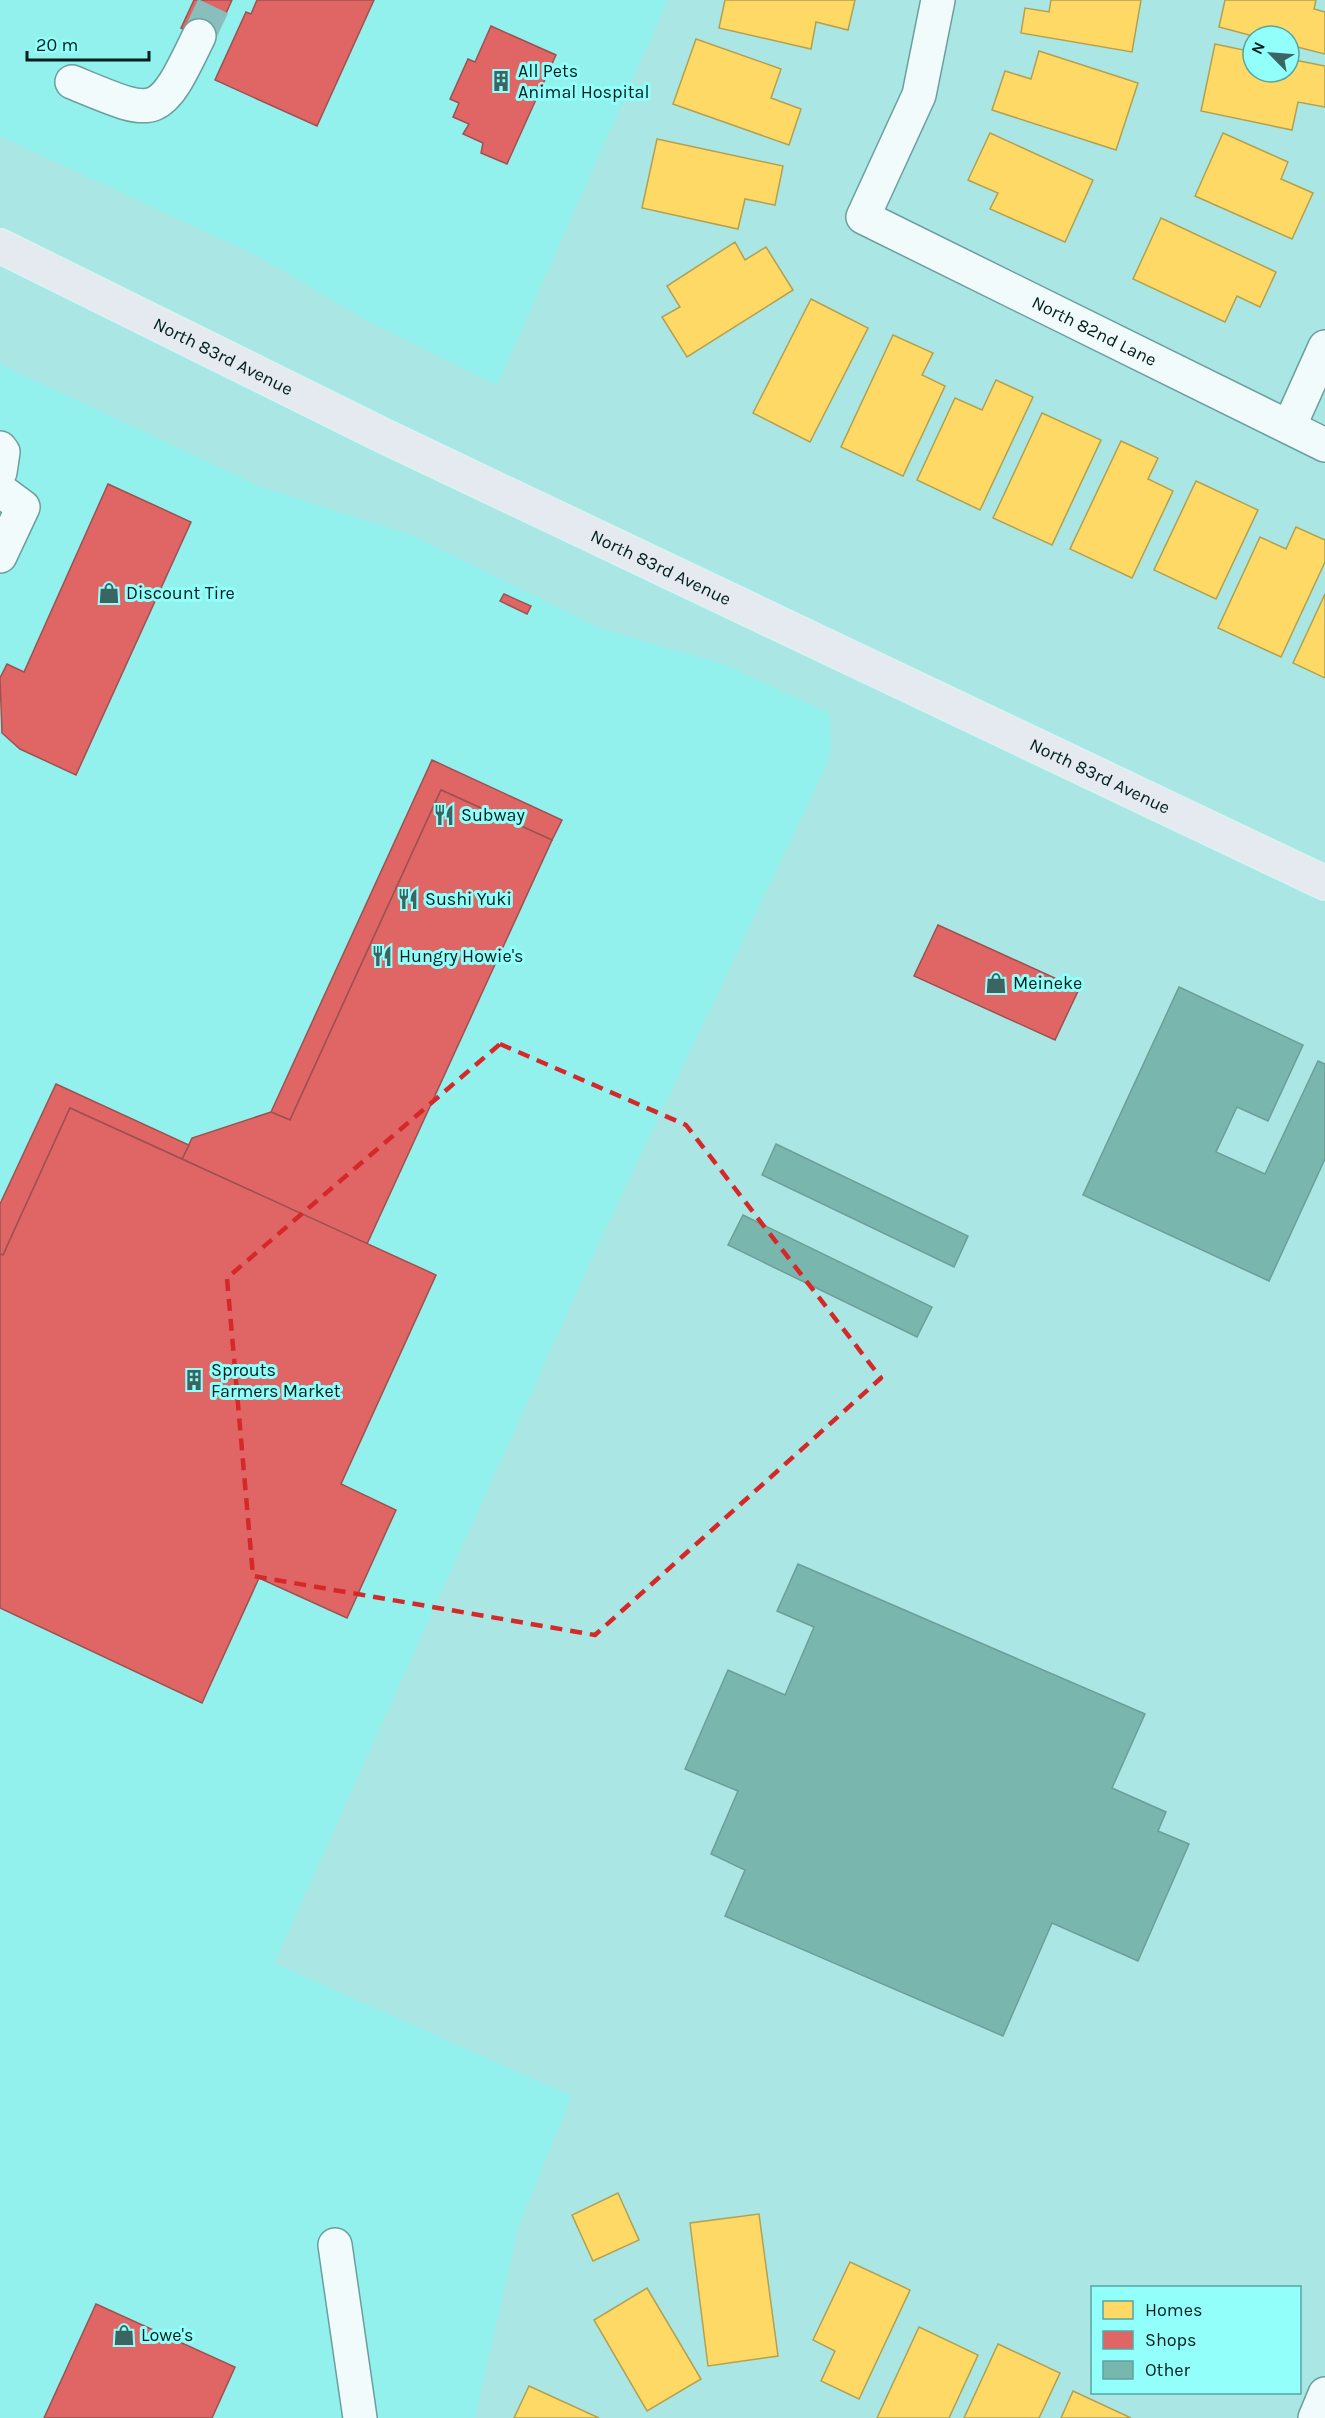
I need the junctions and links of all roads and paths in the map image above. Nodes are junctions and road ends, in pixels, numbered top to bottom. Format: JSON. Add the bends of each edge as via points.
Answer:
{"nodes":[{"id":1,"x":938,"y":0,"type":"edge"},
{"id":2,"x":199,"y":36,"type":"tunnel mouth"},
{"id":3,"x":72,"y":82,"type":"dead end"},
{"id":4,"x":0,"y":246,"type":"edge"},
{"id":5,"x":1325,"y":347,"type":"edge"},
{"id":6,"x":1289,"y":427,"type":"junction"},
{"id":7,"x":1325,"y":445,"type":"edge"},
{"id":8,"x":0,"y":448,"type":"edge"},
{"id":9,"x":0,"y":472,"type":"edge"},
{"id":10,"x":12,"y":498,"type":"edge"},
{"id":11,"x":0,"y":556,"type":"edge"},
{"id":12,"x":1325,"y":883,"type":"edge"},
{"id":13,"x":335,"y":2245,"type":"dead end"},
{"id":14,"x":1325,"y":2394,"type":"edge"},
{"id":15,"x":360,"y":2418,"type":"edge"},
{"id":16,"x":1315,"y":2418,"type":"edge"}],
"edges":[{"from":1,"to":6,"type":"street","name":"North 82nd Lane","via":[[919,95],[862,217]]},
{"from":2,"to":3,"type":"street","via":[[176,83],[161,102],[130,106]]},
{"from":4,"to":12,"type":"main road","name":"North 83rd Avenue","via":[[384,436]]},
{"from":5,"to":6,"type":"street"},
{"from":6,"to":7,"type":"street","name":"North 82nd Lane"},
{"from":8,"to":9,"type":"street"},
{"from":10,"to":11,"type":"street"},
{"from":13,"to":15,"type":"street"},
{"from":14,"to":16,"type":"street"}]}
